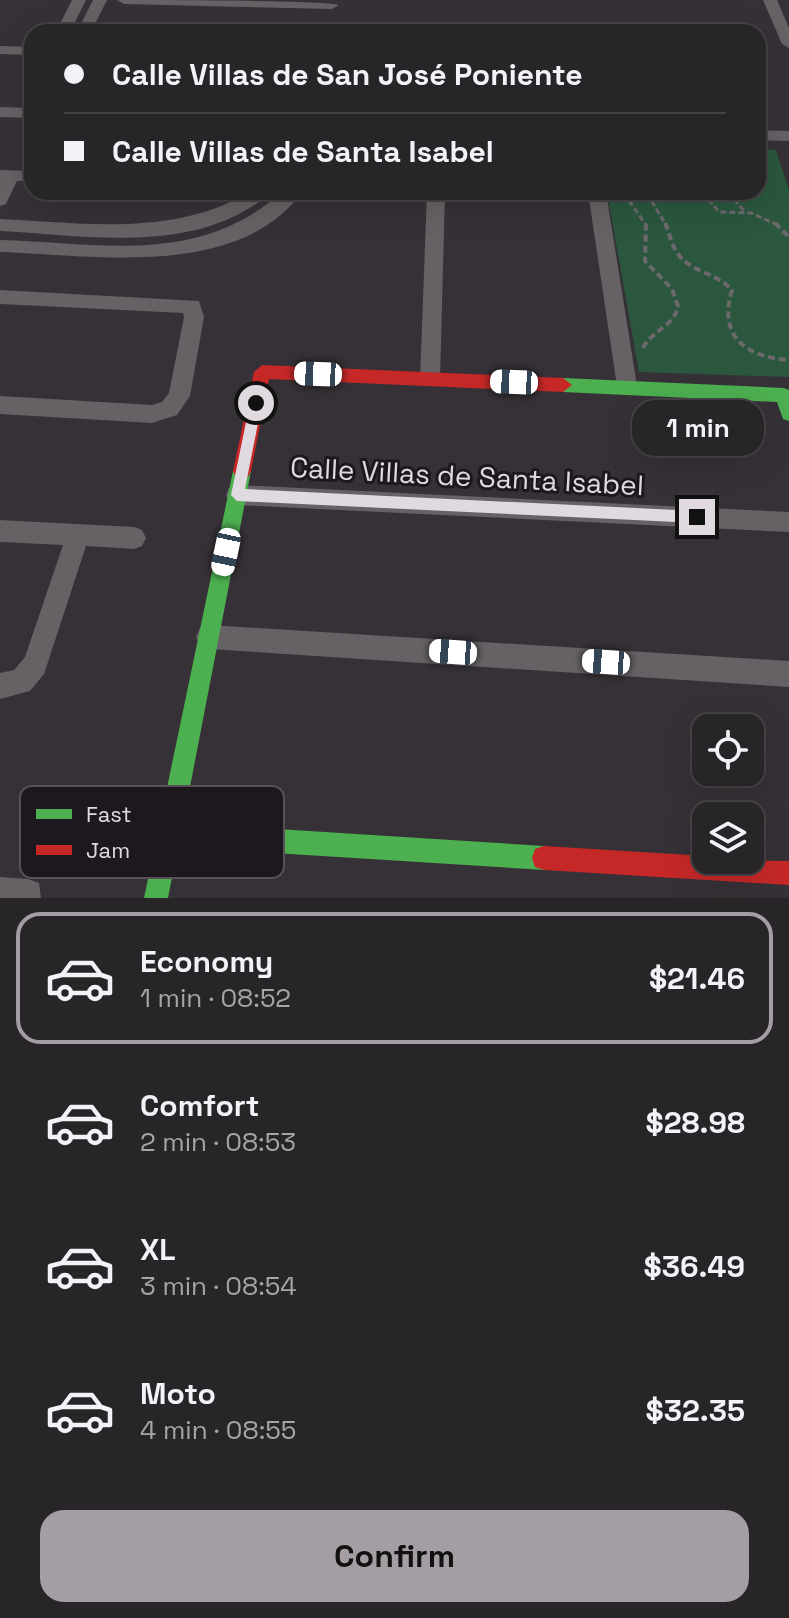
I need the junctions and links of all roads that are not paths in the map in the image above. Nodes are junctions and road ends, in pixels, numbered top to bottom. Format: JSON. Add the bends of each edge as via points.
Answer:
{"nodes":[{"id":1,"x":79,"y":0,"type":"edge"},
{"id":2,"x":100,"y":0,"type":"edge"},
{"id":3,"x":124,"y":0,"type":"edge"},
{"id":4,"x":770,"y":0,"type":"edge"},
{"id":5,"x":332,"y":5,"type":"dead end"},
{"id":6,"x":67,"y":24,"type":"edge"},
{"id":7,"x":88,"y":24,"type":"edge"},
{"id":8,"x":785,"y":24,"type":"edge"},
{"id":9,"x":789,"y":44,"type":"edge"},
{"id":10,"x":0,"y":50,"type":"edge"},
{"id":11,"x":24,"y":51,"type":"edge"},
{"id":12,"x":0,"y":112,"type":"edge"},
{"id":13,"x":24,"y":113,"type":"edge"},
{"id":14,"x":766,"y":135,"type":"edge"},
{"id":15,"x":789,"y":136,"type":"edge"},
{"id":16,"x":766,"y":145,"type":"edge"},
{"id":17,"x":789,"y":146,"type":"edge"},
{"id":18,"x":6,"y":176,"type":"edge"},
{"id":19,"x":0,"y":200,"type":"edge"},
{"id":20,"x":249,"y":200,"type":"edge"},
{"id":21,"x":286,"y":200,"type":"edge"},
{"id":22,"x":436,"y":200,"type":"edge"},
{"id":23,"x":598,"y":200,"type":"edge"},
{"id":24,"x":224,"y":214,"type":"junction"},
{"id":25,"x":0,"y":225,"type":"edge"},
{"id":26,"x":241,"y":231,"type":"junction"},
{"id":27,"x":0,"y":246,"type":"edge"},
{"id":28,"x":0,"y":297,"type":"edge"},
{"id":29,"x":430,"y":380,"type":"junction"},
{"id":30,"x":627,"y":386,"type":"junction"},
{"id":31,"x":0,"y":405,"type":"edge"},
{"id":32,"x":789,"y":414,"type":"edge"},
{"id":33,"x":237,"y":495,"type":"junction"},
{"id":34,"x":789,"y":522,"type":"edge"},
{"id":35,"x":0,"y":531,"type":"edge"},
{"id":36,"x":78,"y":535,"type":"junction"},
{"id":37,"x":134,"y":538,"type":"dead end"},
{"id":38,"x":209,"y":637,"type":"junction"},
{"id":39,"x":789,"y":674,"type":"edge"},
{"id":40,"x":0,"y":686,"type":"edge"},
{"id":41,"x":179,"y":786,"type":"edge"},
{"id":42,"x":284,"y":841,"type":"edge"},
{"id":43,"x":789,"y":873,"type":"edge"},
{"id":44,"x":160,"y":878,"type":"edge"},
{"id":45,"x":156,"y":898,"type":"edge"}],
"edges":[{"from":1,"to":6,"type":"street"},
{"from":2,"to":7,"type":"street"},
{"from":3,"to":5,"type":"street"},
{"from":4,"to":8,"type":"street"},
{"from":8,"to":9,"type":"street"},
{"from":10,"to":11,"type":"street"},
{"from":12,"to":13,"type":"street"},
{"from":14,"to":15,"type":"street"},
{"from":16,"to":17,"type":"street"},
{"from":18,"to":19,"type":"street"},
{"from":20,"to":24,"type":"street"},
{"from":21,"to":26,"type":"street"},
{"from":22,"to":29,"type":"street"},
{"from":23,"to":30,"type":"street"},
{"from":24,"to":25,"type":"street","via":[[152,231]]},
{"from":24,"to":26,"type":"street"},
{"from":26,"to":27,"type":"street","via":[[174,249],[133,252]]},
{"from":28,"to":31,"type":"street","via":[[192,306],[194,317],[179,396],[169,409],[152,414]]},
{"from":29,"to":30,"type":"street"},
{"from":29,"to":33,"type":"street","via":[[262,372]]},
{"from":30,"to":32,"type":"street","via":[[784,395]]},
{"from":33,"to":34,"type":"street","name":"Calle Villas de Santa Isabel"},
{"from":33,"to":38,"type":"street"},
{"from":35,"to":36,"type":"street"},
{"from":36,"to":37,"type":"street"},
{"from":36,"to":40,"type":"street","via":[[35,665],[21,682]]},
{"from":38,"to":39,"type":"street"},
{"from":38,"to":41,"type":"street"},
{"from":42,"to":43,"type":"street"},
{"from":44,"to":45,"type":"street"}]}
